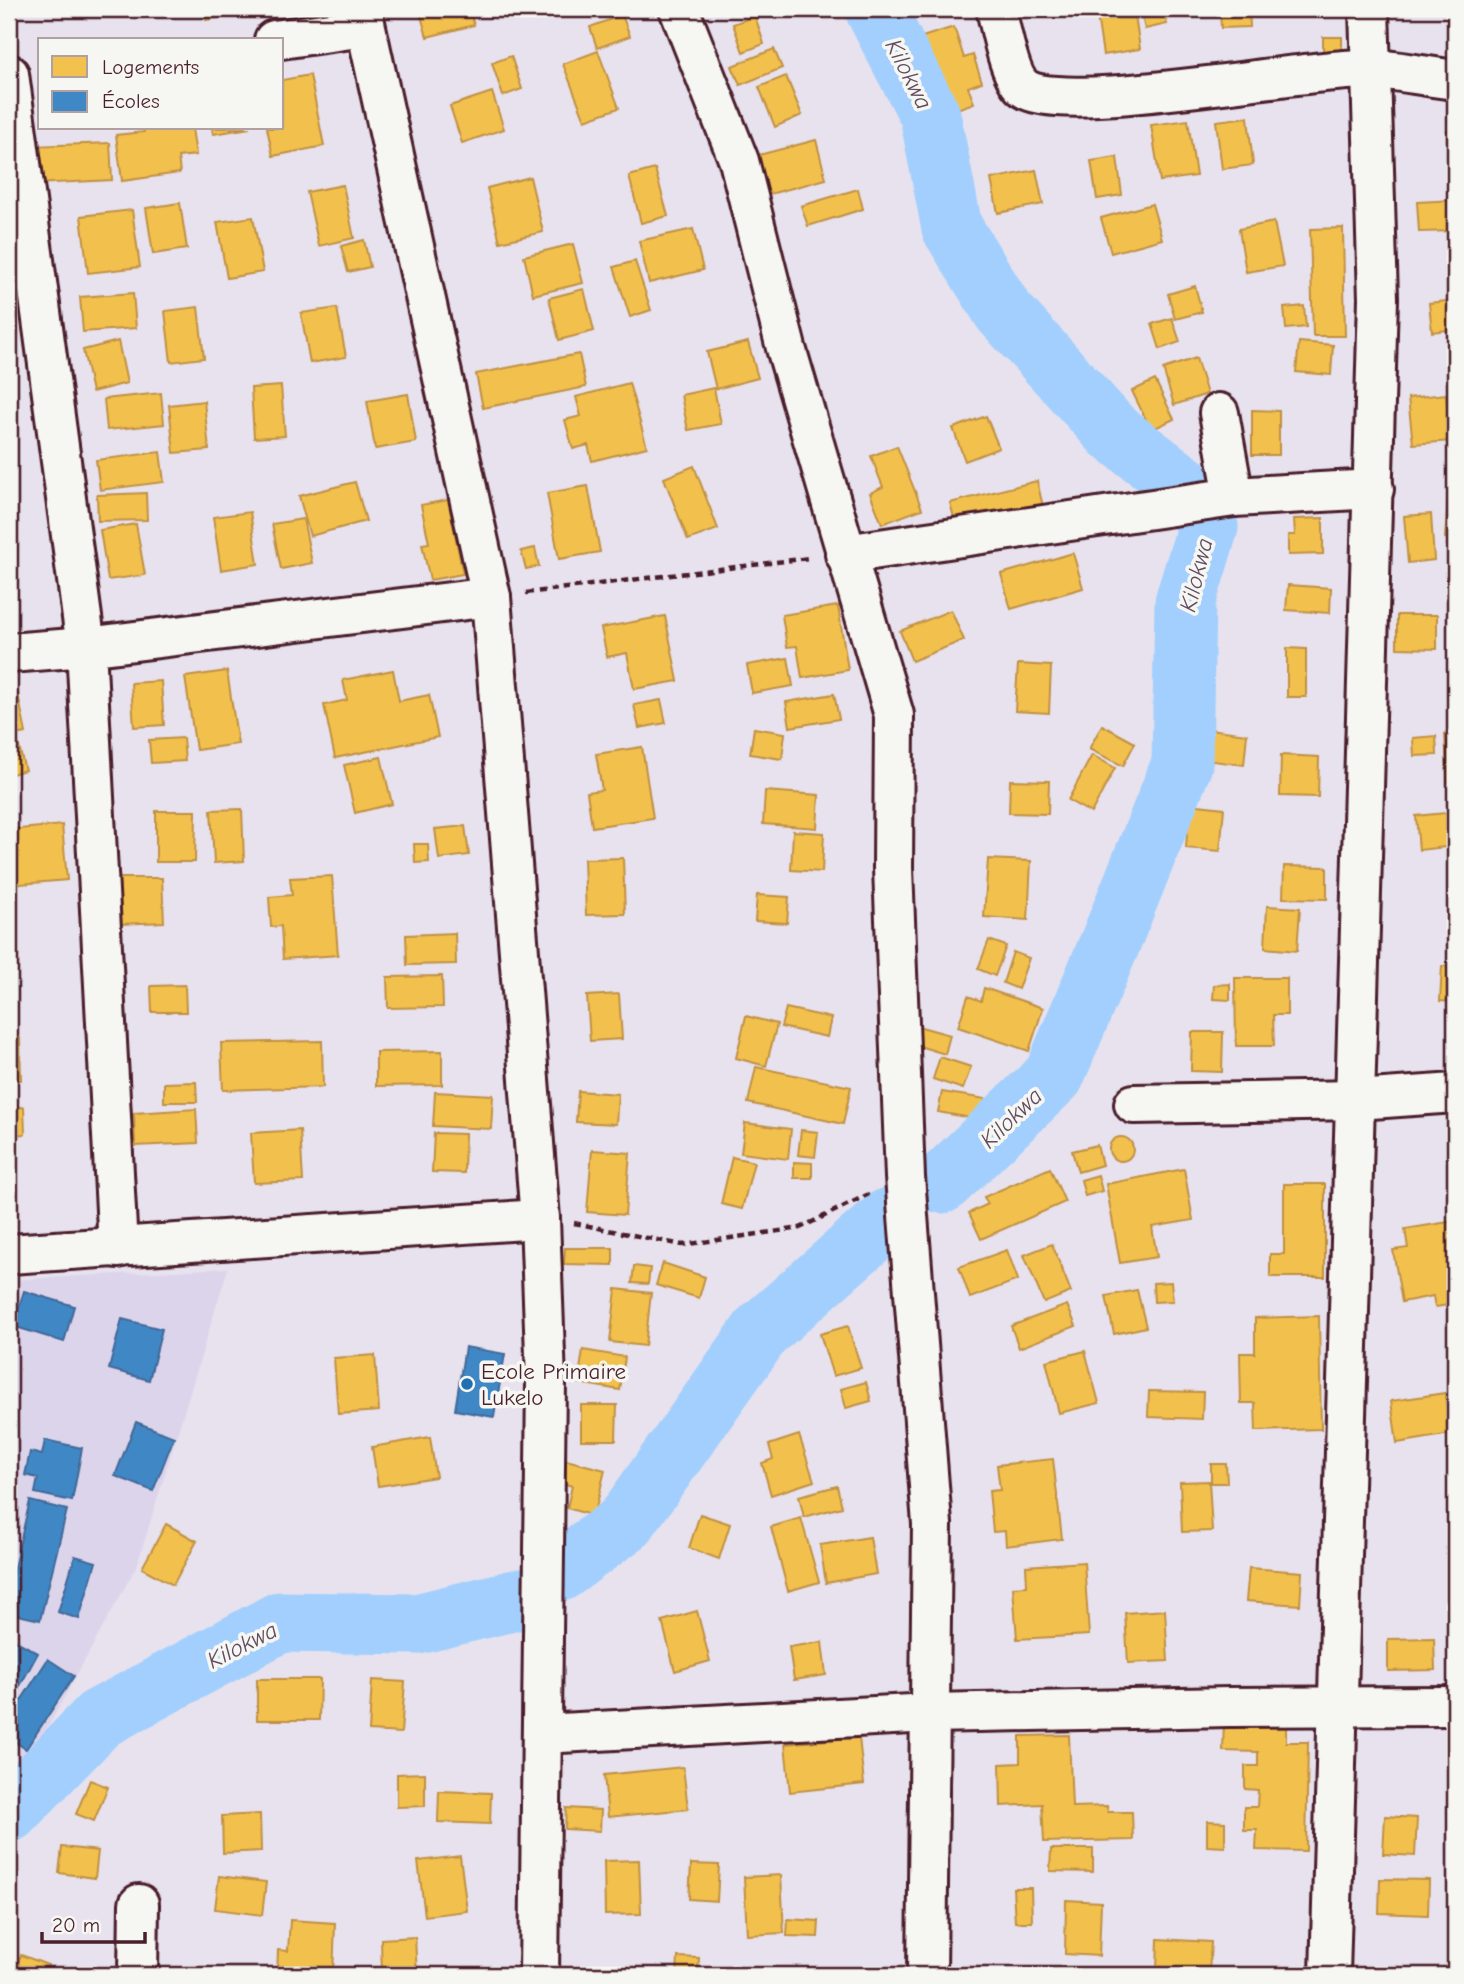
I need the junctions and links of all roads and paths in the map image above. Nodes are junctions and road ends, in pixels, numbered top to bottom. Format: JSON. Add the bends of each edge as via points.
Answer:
{"nodes":[{"id":1,"x":679,"y":9,"type":"edge"},
{"id":2,"x":996,"y":9,"type":"edge"},
{"id":3,"x":1369,"y":9,"type":"edge"},
{"id":4,"x":363,"y":18,"type":"edge"},
{"id":5,"x":282,"y":38,"type":"edge"},
{"id":6,"x":1370,"y":69,"type":"junction"},
{"id":7,"x":17,"y":78,"type":"edge"},
{"id":8,"x":1455,"y":80,"type":"edge"},
{"id":9,"x":1219,"y":412,"type":"dead end"},
{"id":10,"x":1374,"y":489,"type":"junction"},
{"id":11,"x":1226,"y":498,"type":"junction"},
{"id":12,"x":845,"y":554,"type":"junction"},
{"id":13,"x":491,"y":597,"type":"junction"},
{"id":14,"x":86,"y":647,"type":"junction"},
{"id":15,"x":9,"y":653,"type":"edge"},
{"id":16,"x":1455,"y":1093,"type":"edge"},
{"id":17,"x":1357,"y":1100,"type":"junction"},
{"id":18,"x":1134,"y":1104,"type":"dead end"},
{"id":19,"x":905,"y":1177,"type":"junction"},
{"id":20,"x":540,"y":1219,"type":"junction"},
{"id":21,"x":118,"y":1248,"type":"junction"},
{"id":22,"x":9,"y":1254,"type":"edge"},
{"id":23,"x":1338,"y":1706,"type":"junction"},
{"id":24,"x":1455,"y":1706,"type":"edge"},
{"id":25,"x":930,"y":1713,"type":"junction"},
{"id":26,"x":542,"y":1734,"type":"junction"},
{"id":27,"x":139,"y":1904,"type":"dead end"},
{"id":28,"x":138,"y":1975,"type":"edge"},
{"id":29,"x":539,"y":1975,"type":"edge"},
{"id":30,"x":927,"y":1975,"type":"edge"},
{"id":31,"x":1330,"y":1975,"type":"edge"}],
"edges":[{"from":1,"to":12,"type":"street","via":[[739,161]]},
{"from":2,"to":6,"type":"street","via":[[1013,72],[1021,86],[1044,97]]},
{"from":3,"to":6,"type":"street"},
{"from":4,"to":5,"type":"street"},
{"from":4,"to":13,"type":"street"},
{"from":6,"to":8,"type":"street"},
{"from":6,"to":10,"type":"street","via":[[1378,298]]},
{"from":7,"to":14,"type":"street"},
{"from":9,"to":11,"type":"street"},
{"from":10,"to":11,"type":"street"},
{"from":10,"to":17,"type":"street"},
{"from":11,"to":12,"type":"street"},
{"from":12,"to":13,"type":"path"},
{"from":12,"to":19,"type":"street","via":[[894,715],[893,868]]},
{"from":13,"to":14,"type":"street"},
{"from":13,"to":20,"type":"street"},
{"from":14,"to":15,"type":"street"},
{"from":14,"to":21,"type":"street"},
{"from":16,"to":17,"type":"street"},
{"from":17,"to":18,"type":"street"},
{"from":17,"to":23,"type":"street"},
{"from":19,"to":20,"type":"path","via":[[800,1228],[682,1245],[599,1226]]},
{"from":19,"to":25,"type":"street","via":[[932,1524]]},
{"from":20,"to":21,"type":"street"},
{"from":20,"to":26,"type":"street","via":[[546,1382]]},
{"from":21,"to":22,"type":"street"},
{"from":23,"to":24,"type":"street"},
{"from":23,"to":25,"type":"street"},
{"from":23,"to":31,"type":"street"},
{"from":25,"to":26,"type":"street"},
{"from":25,"to":30,"type":"street"},
{"from":26,"to":29,"type":"street"},
{"from":27,"to":28,"type":"street"}]}
